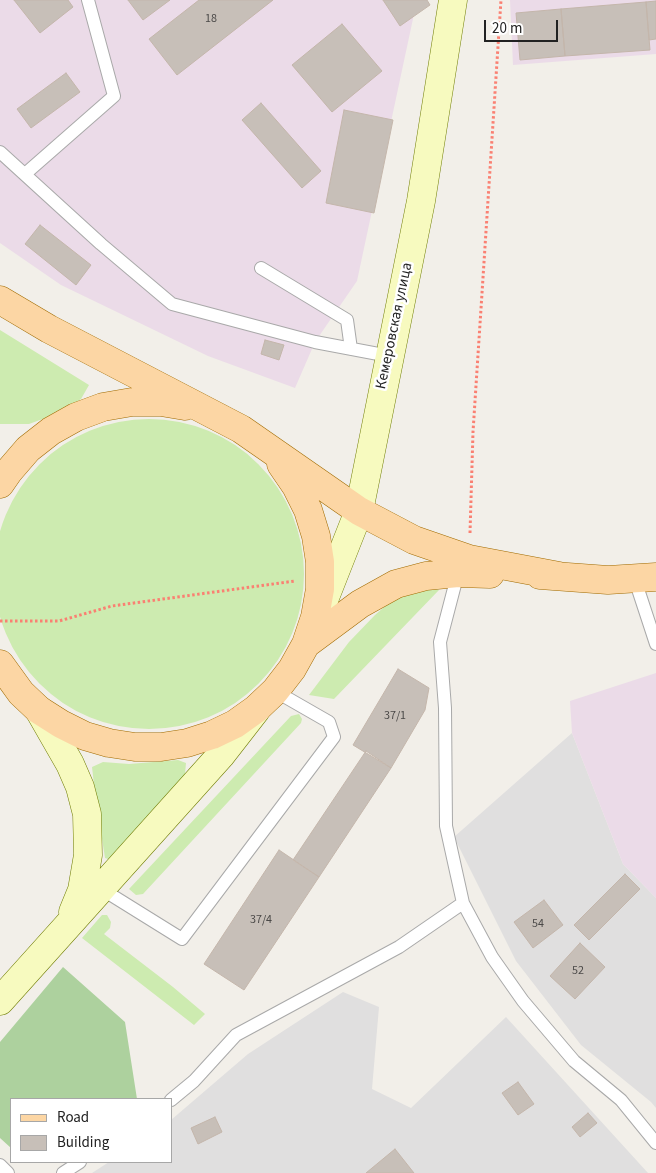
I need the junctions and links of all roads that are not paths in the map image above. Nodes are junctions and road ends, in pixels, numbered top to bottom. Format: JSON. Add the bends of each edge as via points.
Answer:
{"nodes":[{"id":1,"x":88,"y":0,"type":"edge"},
{"id":2,"x":453,"y":0,"type":"edge"},
{"id":3,"x":0,"y":152,"type":"edge"},
{"id":4,"x":24,"y":174,"type":"junction"},
{"id":5,"x":261,"y":268,"type":"dead end"},
{"id":6,"x":0,"y":300,"type":"edge"},
{"id":7,"x":351,"y":349,"type":"junction"},
{"id":8,"x":389,"y":356,"type":"junction"},
{"id":9,"x":217,"y":416,"type":"junction"},
{"id":10,"x":262,"y":445,"type":"junction"},
{"id":11,"x":0,"y":484,"type":"edge"},
{"id":12,"x":359,"y":511,"type":"junction"},
{"id":13,"x":463,"y":566,"type":"junction"},
{"id":14,"x":645,"y":578,"type":"edge"},
{"id":15,"x":306,"y":644,"type":"junction"},
{"id":16,"x":656,"y":644,"type":"edge"},
{"id":17,"x":0,"y":664,"type":"edge"},
{"id":18,"x":266,"y":700,"type":"junction"},
{"id":19,"x":39,"y":710,"type":"junction"},
{"id":20,"x":100,"y":888,"type":"junction"},
{"id":21,"x":463,"y":903,"type":"junction"},
{"id":22,"x":68,"y":924,"type":"junction"},
{"id":23,"x":0,"y":1001,"type":"edge"},
{"id":24,"x":172,"y":1099,"type":"edge"},
{"id":25,"x":656,"y":1143,"type":"edge"},
{"id":26,"x":78,"y":1163,"type":"edge"},
{"id":27,"x":0,"y":1165,"type":"edge"},
{"id":28,"x":8,"y":1173,"type":"edge"},
{"id":29,"x":63,"y":1173,"type":"edge"}],
"edges":[{"from":1,"to":4,"type":"lane","via":[[114,96]]},
{"from":2,"to":8,"type":"main road","name":"Кемеровская улица","via":[[421,201]]},
{"from":3,"to":4,"type":"lane"},
{"from":4,"to":7,"type":"lane","via":[[172,304]]},
{"from":5,"to":7,"type":"lane","via":[[347,320]]},
{"from":6,"to":9,"type":"main road"},
{"from":7,"to":8,"type":"lane"},
{"from":8,"to":12,"type":"main road","name":"Кемеровская улица"},
{"from":9,"to":10,"type":"main road"},
{"from":9,"to":11,"type":"main road","via":[[161,402],[103,407],[51,431],[28,449]]},
{"from":10,"to":12,"type":"main road"},
{"from":10,"to":15,"type":"main road","via":[[296,486],[316,536],[320,589]]},
{"from":12,"to":13,"type":"main road"},
{"from":12,"to":15,"type":"main road","name":"Кемеровская улица"},
{"from":13,"to":14,"type":"main road","via":[[608,580]]},
{"from":13,"to":15,"type":"main road","via":[[396,584],[360,604]]},
{"from":13,"to":21,"type":"lane","via":[[440,642],[446,826]]},
{"from":14,"to":16,"type":"lane"},
{"from":15,"to":18,"type":"main road","via":[[292,669]]},
{"from":17,"to":19,"type":"main road","via":[[21,693]]},
{"from":18,"to":19,"type":"main road","via":[[235,724],[212,735],[161,747],[109,743],[84,736]]},
{"from":18,"to":20,"type":"main road","via":[[222,755]]},
{"from":18,"to":20,"type":"lane","via":[[329,722],[334,737],[182,938]]},
{"from":19,"to":22,"type":"main road","via":[[70,764],[87,814],[88,855],[82,890]]},
{"from":20,"to":22,"type":"main road"},
{"from":21,"to":24,"type":"lane","via":[[399,947],[236,1035]]},
{"from":21,"to":25,"type":"lane","via":[[492,957],[523,1001],[574,1061],[621,1100]]},
{"from":22,"to":23,"type":"main road"},
{"from":26,"to":29,"type":"lane"},
{"from":27,"to":28,"type":"lane"}]}
